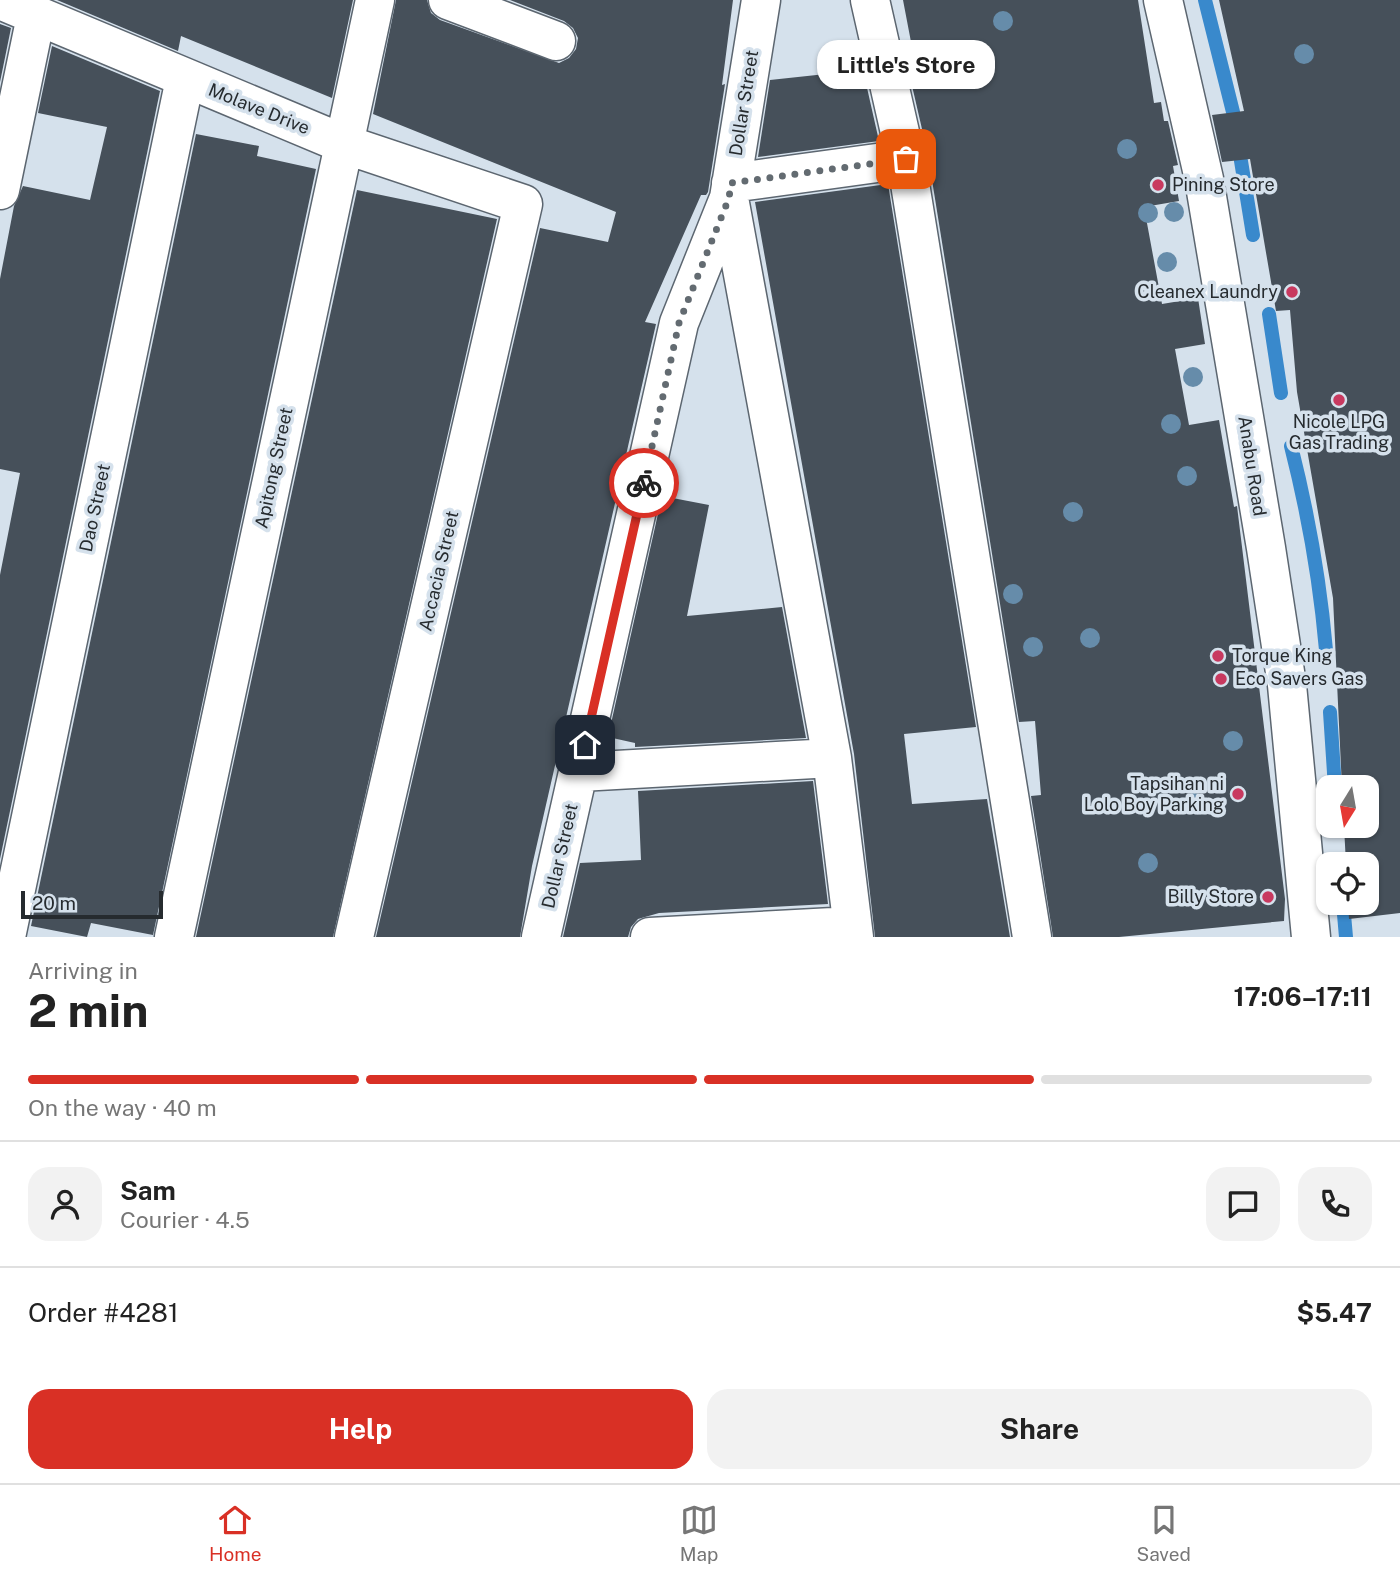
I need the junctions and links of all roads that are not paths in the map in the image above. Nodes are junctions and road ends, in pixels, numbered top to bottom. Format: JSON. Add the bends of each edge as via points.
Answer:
{"nodes":[{"id":1,"x":0,"y":0,"type":"edge"},
{"id":2,"x":375,"y":0,"type":"edge"},
{"id":3,"x":448,"y":0,"type":"edge"},
{"id":4,"x":761,"y":0,"type":"edge"},
{"id":5,"x":870,"y":0,"type":"edge"},
{"id":6,"x":1163,"y":0,"type":"edge"},
{"id":7,"x":36,"y":16,"type":"junction"},
{"id":8,"x":556,"y":41,"type":"dead end"},
{"id":9,"x":185,"y":79,"type":"junction"},
{"id":10,"x":344,"y":144,"type":"junction"},
{"id":11,"x":906,"y":159,"type":"junction"},
{"id":12,"x":0,"y":190,"type":"edge"},
{"id":13,"x":730,"y":191,"type":"junction"},
{"id":14,"x":523,"y":204,"type":"joint"},
{"id":15,"x":832,"y":758,"type":"junction"},
{"id":16,"x":580,"y":772,"type":"junction"},
{"id":17,"x":853,"y":932,"type":"edge"},
{"id":18,"x":6,"y":937,"type":"edge"},
{"id":19,"x":174,"y":937,"type":"edge"},
{"id":20,"x":354,"y":937,"type":"edge"},
{"id":21,"x":541,"y":937,"type":"edge"},
{"id":22,"x":650,"y":937,"type":"edge"},
{"id":23,"x":1032,"y":937,"type":"edge"},
{"id":24,"x":1311,"y":937,"type":"edge"}],
"edges":[{"from":1,"to":7,"type":"street","name":"Molave Drive"},
{"from":2,"to":10,"type":"street","name":"Apitong Street"},
{"from":3,"to":8,"type":"street"},
{"from":4,"to":13,"type":"street","name":"Dollar Street"},
{"from":5,"to":11,"type":"street"},
{"from":6,"to":24,"type":"street","name":"Anabu Road","via":[[1204,179],[1266,548],[1287,685]]},
{"from":7,"to":9,"type":"street","name":"Molave Drive"},
{"from":7,"to":12,"type":"street"},
{"from":9,"to":10,"type":"street","name":"Molave Drive"},
{"from":9,"to":18,"type":"street","name":"Dao Street"},
{"from":10,"to":14,"type":"street","name":"Molave Drive"},
{"from":10,"to":19,"type":"street","name":"Apitong Street"},
{"from":11,"to":13,"type":"street"},
{"from":11,"to":23,"type":"street"},
{"from":13,"to":15,"type":"street"},
{"from":13,"to":16,"type":"street","name":"Dollar Street","via":[[679,323]]},
{"from":14,"to":20,"type":"street","name":"Accacia Street"},
{"from":15,"to":16,"type":"street"},
{"from":15,"to":17,"type":"street"},
{"from":16,"to":21,"type":"street","name":"Dollar Street"},
{"from":17,"to":22,"type":"street"}]}
